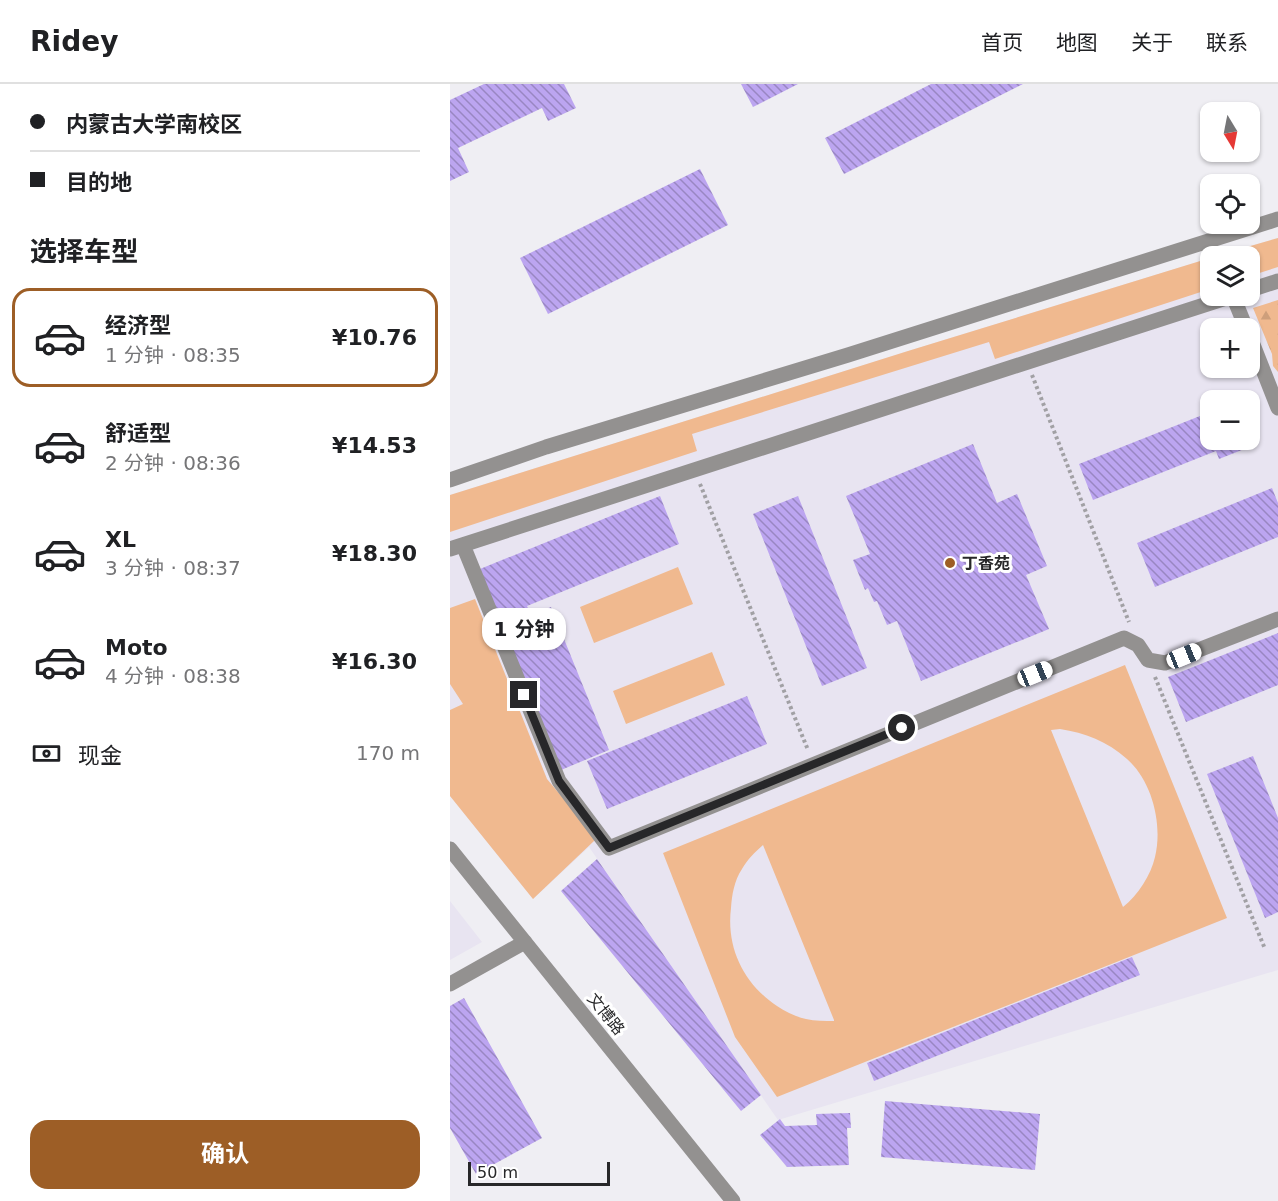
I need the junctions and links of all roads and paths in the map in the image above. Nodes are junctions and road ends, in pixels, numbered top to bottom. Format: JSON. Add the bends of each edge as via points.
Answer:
{"nodes":[{"id":1,"x":1278,"y":219,"type":"edge"},
{"id":2,"x":1278,"y":281,"type":"edge"},
{"id":3,"x":1260,"y":287,"type":"edge"},
{"id":4,"x":1202,"y":306,"type":"edge"},
{"id":5,"x":1027,"y":362,"type":"junction"},
{"id":6,"x":1260,"y":362,"type":"edge"},
{"id":7,"x":1278,"y":408,"type":"edge"},
{"id":8,"x":694,"y":470,"type":"junction"},
{"id":9,"x":450,"y":480,"type":"edge"},
{"id":10,"x":457,"y":547,"type":"edge"},
{"id":11,"x":1278,"y":619,"type":"edge"},
{"id":12,"x":1138,"y":645,"type":"junction"},
{"id":13,"x":1148,"y":660,"type":"junction"},
{"id":14,"x":814,"y":764,"type":"junction"},
{"id":15,"x":450,"y":849,"type":"edge"},
{"id":16,"x":525,"y":942,"type":"junction"},
{"id":17,"x":1265,"y":949,"type":"dead end"},
{"id":18,"x":450,"y":984,"type":"edge"},
{"id":19,"x":733,"y":1201,"type":"edge"}],
"edges":[{"from":1,"to":9,"type":"street"},
{"from":2,"to":3,"type":"street"},
{"from":4,"to":5,"type":"street"},
{"from":5,"to":8,"type":"street"},
{"from":5,"to":12,"type":"path"},
{"from":6,"to":7,"type":"street"},
{"from":8,"to":10,"type":"street"},
{"from":8,"to":14,"type":"path"},
{"from":10,"to":14,"type":"street","via":[[559,781],[609,848]]},
{"from":11,"to":13,"type":"street","via":[[1165,663]]},
{"from":12,"to":13,"type":"street"},
{"from":12,"to":14,"type":"street","via":[[1124,638]]},
{"from":13,"to":17,"type":"path"},
{"from":15,"to":16,"type":"street","name":"文博路"},
{"from":16,"to":18,"type":"street"},
{"from":16,"to":19,"type":"street","name":"文博路"}]}
